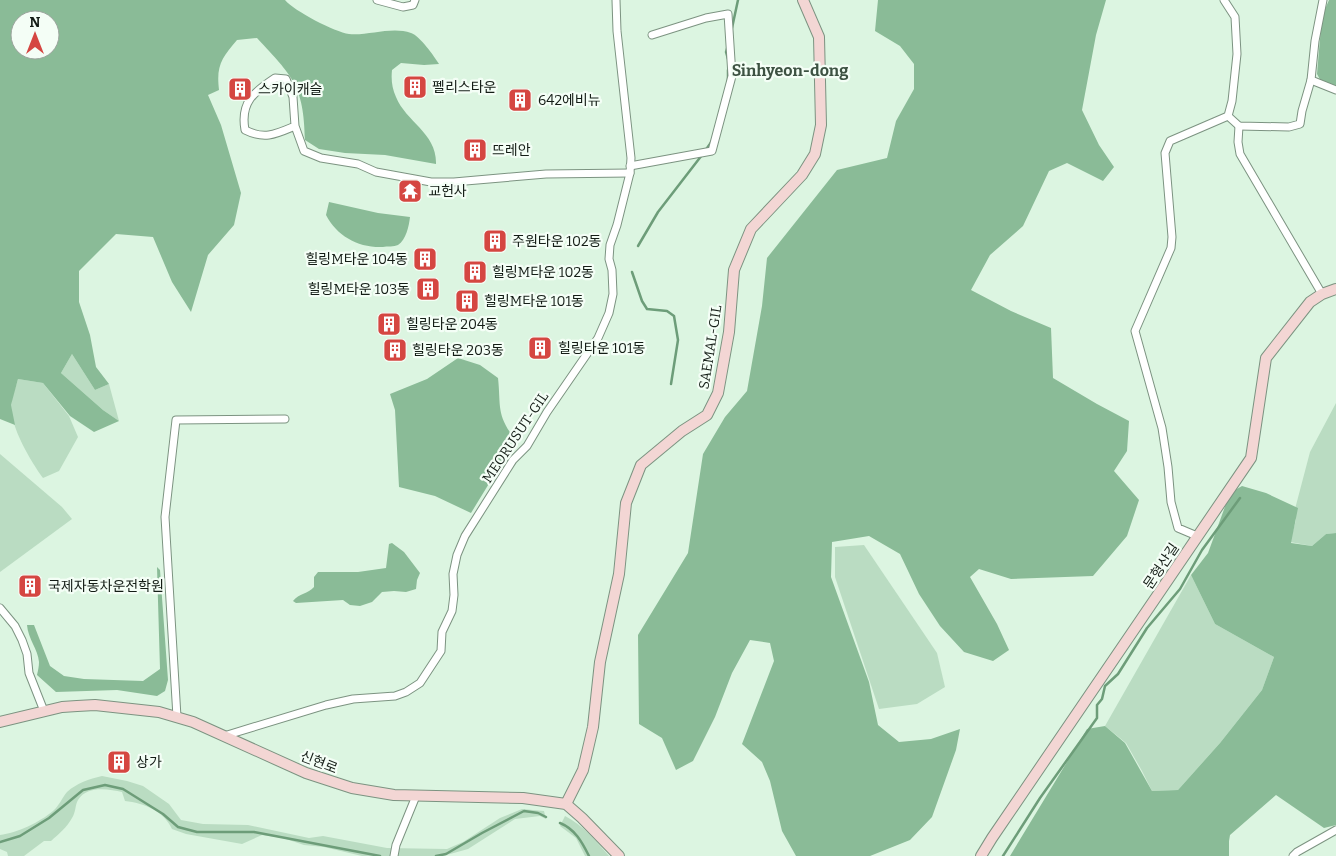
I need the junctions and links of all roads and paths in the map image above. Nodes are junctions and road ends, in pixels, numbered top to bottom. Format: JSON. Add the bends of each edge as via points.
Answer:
{"nodes":[{"id":1,"x":377,"y":0,"type":"edge"},
{"id":2,"x":415,"y":0,"type":"edge"},
{"id":3,"x":616,"y":0,"type":"edge"},
{"id":4,"x":803,"y":0,"type":"edge"},
{"id":5,"x":1224,"y":0,"type":"edge"},
{"id":6,"x":1324,"y":0,"type":"edge"},
{"id":7,"x":652,"y":35,"type":"dead end"},
{"id":8,"x":1311,"y":80,"type":"junction"},
{"id":9,"x":1336,"y":90,"type":"edge"},
{"id":10,"x":1228,"y":116,"type":"junction"},
{"id":11,"x":295,"y":126,"type":"junction"},
{"id":12,"x":1239,"y":126,"type":"junction"},
{"id":13,"x":630,"y":169,"type":"junction"},
{"id":14,"x":1336,"y":289,"type":"edge"},
{"id":15,"x":1322,"y":294,"type":"junction"},
{"id":16,"x":285,"y":419,"type":"dead end"},
{"id":17,"x":1197,"y":536,"type":"junction"},
{"id":18,"x":0,"y":608,"type":"edge"},
{"id":19,"x":44,"y":711,"type":"junction"},
{"id":20,"x":177,"y":718,"type":"junction"},
{"id":21,"x":0,"y":722,"type":"edge"},
{"id":22,"x":224,"y":736,"type":"junction"},
{"id":23,"x":416,"y":796,"type":"junction"},
{"id":24,"x":566,"y":804,"type":"junction"},
{"id":25,"x":1336,"y":830,"type":"edge"},
{"id":26,"x":394,"y":856,"type":"edge"},
{"id":27,"x":619,"y":856,"type":"edge"},
{"id":28,"x":982,"y":856,"type":"edge"},
{"id":29,"x":1294,"y":856,"type":"edge"}],
"edges":[{"from":1,"to":2,"type":"street","via":[[403,8],[413,5]]},
{"from":3,"to":13,"type":"street","name":"MEORUSUT-GIL"},
{"from":4,"to":24,"type":"street","name":"SAEMAL-GIL","via":[[819,37],[821,125],[815,154],[802,175],[751,229],[734,270],[729,332],[718,393],[707,415],[641,465],[626,503],[619,574],[600,662],[593,727],[583,770]]},
{"from":5,"to":10,"type":"street","via":[[1235,17],[1237,54]]},
{"from":6,"to":8,"type":"street"},
{"from":7,"to":13,"type":"street","via":[[728,14],[732,76],[712,151]]},
{"from":8,"to":9,"type":"street"},
{"from":8,"to":12,"type":"street","via":[[1300,124],[1289,128]]},
{"from":10,"to":12,"type":"street"},
{"from":10,"to":17,"type":"street","via":[[1170,141],[1165,153],[1171,248],[1135,331],[1162,428],[1173,515],[1178,528]]},
{"from":11,"to":11,"type":"street","via":[[293,97],[286,80],[275,78],[257,90],[243,116],[246,130],[255,135],[272,136]]},
{"from":11,"to":13,"type":"street","via":[[304,151],[313,155],[358,164],[376,172],[431,182]]},
{"from":12,"to":15,"type":"street","via":[[1240,154]]},
{"from":13,"to":22,"type":"street","name":"MEORUSUT-GIL","via":[[610,245],[613,294],[609,313],[598,338],[527,446],[513,460],[466,536],[457,555],[452,611],[442,632],[441,651],[420,683],[395,696],[326,705]]},
{"from":14,"to":15,"type":"street","name":"문형산길"},
{"from":15,"to":17,"type":"street","name":"문형산길","via":[[1310,302],[1266,358],[1251,458]]},
{"from":16,"to":20,"type":"street","via":[[176,420],[165,517]]},
{"from":17,"to":28,"type":"street","name":"문형산길"},
{"from":18,"to":19,"type":"street","via":[[22,640],[29,673]]},
{"from":19,"to":20,"type":"street","name":"신현로","via":[[95,705],[159,712]]},
{"from":19,"to":21,"type":"street","name":"신현로"},
{"from":20,"to":22,"type":"street","name":"신현로"},
{"from":22,"to":23,"type":"street","name":"신현로","via":[[306,773],[352,788]]},
{"from":23,"to":24,"type":"street","name":"신현로","via":[[523,798]]},
{"from":23,"to":26,"type":"street"},
{"from":24,"to":27,"type":"street"},
{"from":25,"to":29,"type":"street"}]}
